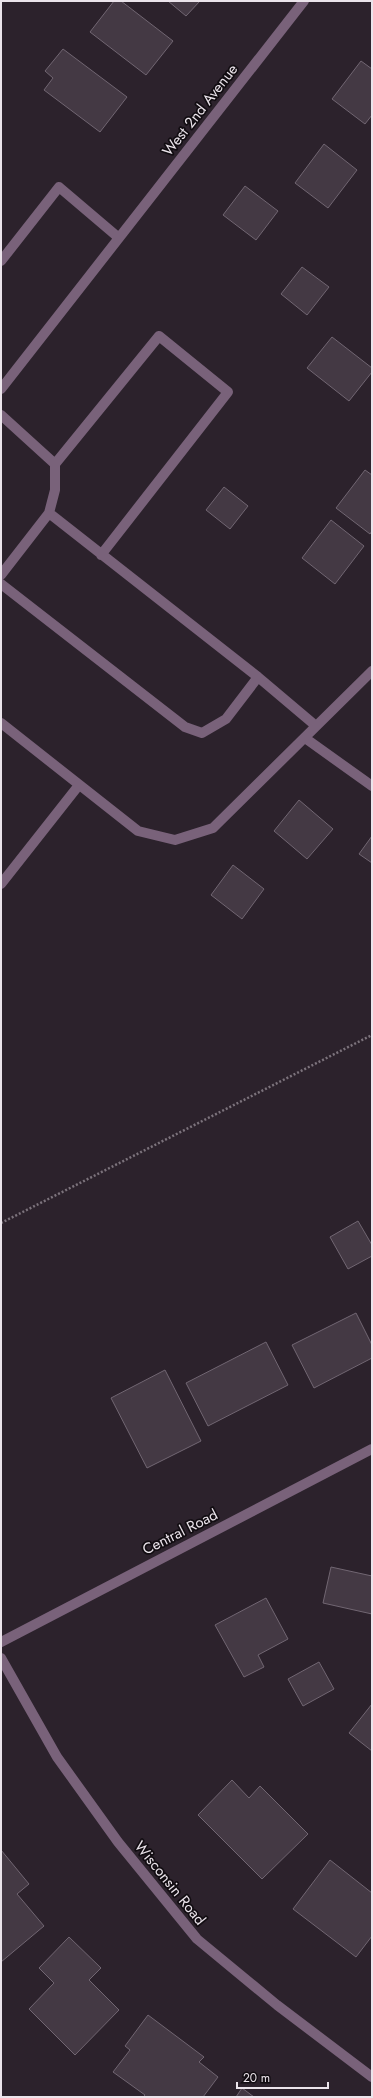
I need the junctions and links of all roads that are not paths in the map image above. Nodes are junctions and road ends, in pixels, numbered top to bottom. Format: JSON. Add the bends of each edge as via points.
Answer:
{"nodes":[{"id":1,"x":304,"y":1,"type":"edge"},
{"id":2,"x":119,"y":238,"type":"junction"},
{"id":3,"x":1,"y":261,"type":"edge"},
{"id":4,"x":1,"y":389,"type":"edge"},
{"id":5,"x":1,"y":415,"type":"edge"},
{"id":6,"x":56,"y":464,"type":"junction"},
{"id":7,"x":49,"y":513,"type":"junction"},
{"id":8,"x":101,"y":555,"type":"junction"},
{"id":9,"x":1,"y":575,"type":"edge"},
{"id":10,"x":1,"y":584,"type":"edge"},
{"id":11,"x":372,"y":671,"type":"edge"},
{"id":12,"x":258,"y":677,"type":"junction"},
{"id":13,"x":1,"y":723,"type":"edge"},
{"id":14,"x":316,"y":726,"type":"junction"},
{"id":15,"x":305,"y":738,"type":"junction"},
{"id":16,"x":79,"y":785,"type":"junction"},
{"id":17,"x":372,"y":786,"type":"edge"},
{"id":18,"x":1,"y":884,"type":"edge"},
{"id":19,"x":372,"y":1449,"type":"edge"},
{"id":20,"x":1,"y":1642,"type":"edge"},
{"id":21,"x":1,"y":1658,"type":"edge"},
{"id":22,"x":372,"y":2077,"type":"edge"}],
"edges":[{"from":1,"to":2,"type":"street","name":"West 2nd Avenue"},
{"from":2,"to":3,"type":"street","via":[[59,187]]},
{"from":2,"to":4,"type":"street","name":"West 2nd Avenue"},
{"from":5,"to":6,"type":"street"},
{"from":6,"to":7,"type":"street","via":[[55,490]]},
{"from":6,"to":8,"type":"street","via":[[159,336],[228,392]]},
{"from":7,"to":8,"type":"street"},
{"from":7,"to":9,"type":"street"},
{"from":8,"to":12,"type":"street"},
{"from":10,"to":12,"type":"street","via":[[185,728],[202,733],[226,719]]},
{"from":11,"to":14,"type":"street"},
{"from":12,"to":14,"type":"street"},
{"from":13,"to":16,"type":"street"},
{"from":14,"to":15,"type":"street"},
{"from":15,"to":16,"type":"street","via":[[213,828],[175,840],[138,831]]},
{"from":15,"to":17,"type":"street"},
{"from":16,"to":18,"type":"street"},
{"from":19,"to":20,"type":"street","name":"Central Road"},
{"from":21,"to":22,"type":"street","name":"Wisconsin Road","via":[[57,1756],[118,1842],[197,1939],[277,2005]]}]}
